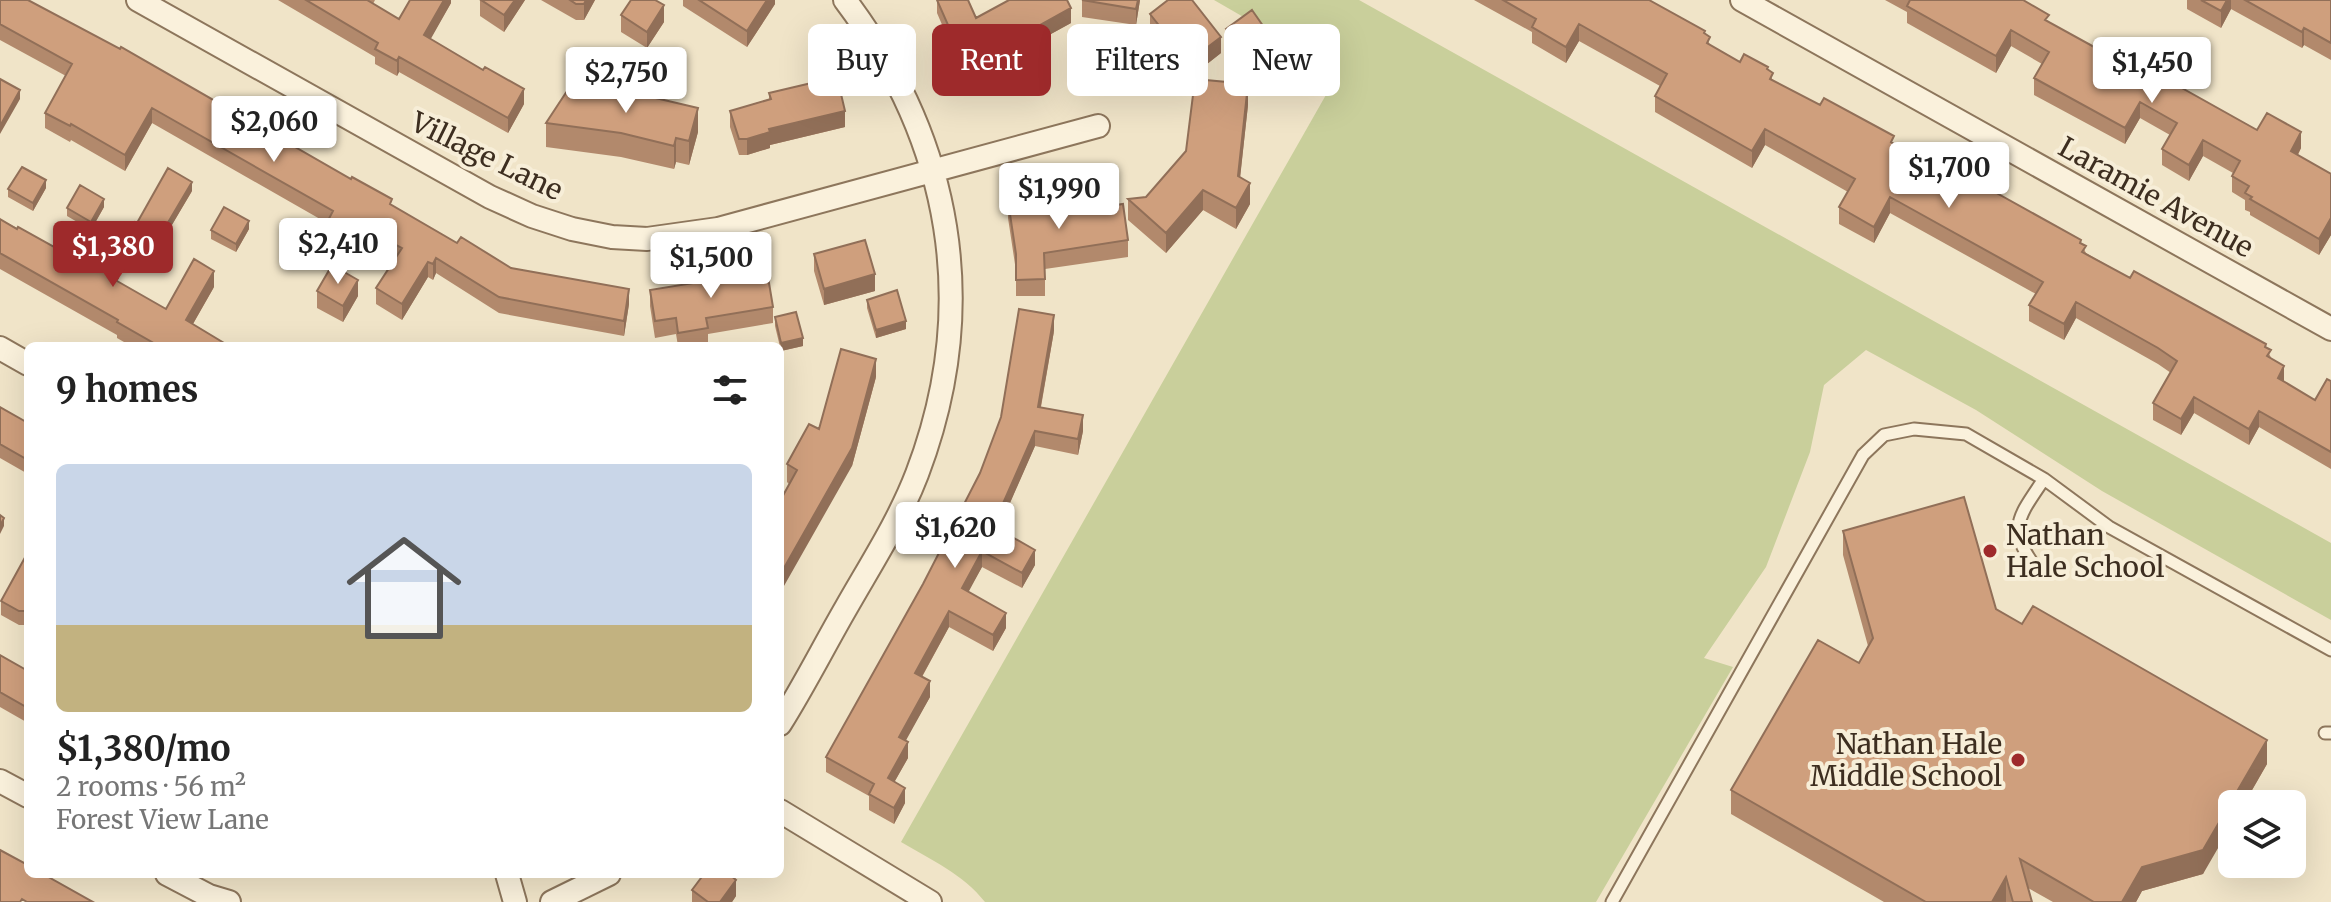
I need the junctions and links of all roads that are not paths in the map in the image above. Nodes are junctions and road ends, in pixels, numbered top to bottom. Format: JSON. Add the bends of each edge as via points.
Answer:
{"nodes":[{"id":1,"x":138,"y":0,"type":"edge"},
{"id":2,"x":845,"y":0,"type":"edge"},
{"id":3,"x":1742,"y":0,"type":"edge"},
{"id":4,"x":1098,"y":126,"type":"dead end"},
{"id":5,"x":933,"y":171,"type":"junction"},
{"id":6,"x":2331,"y":329,"type":"edge"},
{"id":7,"x":0,"y":348,"type":"edge"},
{"id":8,"x":24,"y":362,"type":"edge"},
{"id":9,"x":2044,"y":479,"type":"junction"},
{"id":10,"x":2039,"y":572,"type":"dead end"},
{"id":11,"x":2331,"y":650,"type":"edge"},
{"id":12,"x":784,"y":717,"type":"edge"},
{"id":13,"x":0,"y":781,"type":"edge"},
{"id":14,"x":24,"y":794,"type":"edge"},
{"id":15,"x":784,"y":813,"type":"edge"},
{"id":16,"x":175,"y":878,"type":"edge"},
{"id":17,"x":508,"y":878,"type":"edge"},
{"id":18,"x":601,"y":878,"type":"edge"},
{"id":19,"x":229,"y":902,"type":"edge"},
{"id":20,"x":515,"y":902,"type":"edge"},
{"id":21,"x":552,"y":902,"type":"edge"},
{"id":22,"x":930,"y":902,"type":"edge"},
{"id":23,"x":1612,"y":902,"type":"edge"}],
"edges":[{"from":1,"to":5,"type":"street","name":"Village Lane","via":[[490,197],[572,229],[647,239],[718,229]]},
{"from":2,"to":5,"type":"street","via":[[907,98]]},
{"from":3,"to":6,"type":"street","name":"Laramie Avenue"},
{"from":4,"to":5,"type":"street","name":"Village Lane"},
{"from":5,"to":12,"type":"street","via":[[949,245],[950,329],[929,437],[916,476]]},
{"from":7,"to":8,"type":"street"},
{"from":9,"to":10,"type":"lane","via":[[2021,513],[2019,532],[2023,551]]},
{"from":9,"to":11,"type":"lane","via":[[2109,527]]},
{"from":9,"to":23,"type":"lane","via":[[1966,434],[1914,429],[1884,435],[1873,445]]},
{"from":13,"to":14,"type":"street"},
{"from":15,"to":22,"type":"street"},
{"from":16,"to":19,"type":"street"},
{"from":17,"to":20,"type":"street"},
{"from":18,"to":21,"type":"street"}]}
